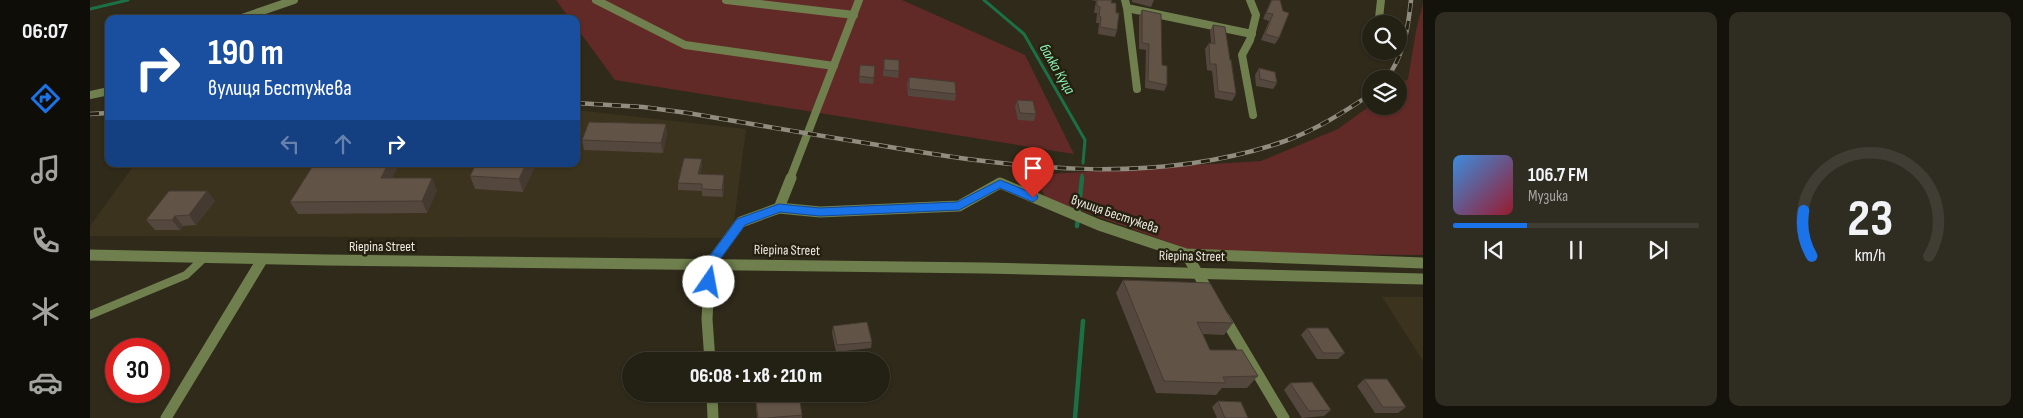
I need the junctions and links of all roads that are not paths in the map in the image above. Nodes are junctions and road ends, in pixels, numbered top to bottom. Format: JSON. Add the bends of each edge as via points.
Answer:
{"nodes":[{"id":1,"x":294,"y":0,"type":"edge"},
{"id":2,"x":596,"y":0,"type":"edge"},
{"id":3,"x":726,"y":0,"type":"edge"},
{"id":4,"x":859,"y":0,"type":"edge"},
{"id":5,"x":1250,"y":0,"type":"edge"},
{"id":6,"x":1381,"y":0,"type":"edge"},
{"id":7,"x":1126,"y":4,"type":"edge"},
{"id":8,"x":251,"y":15,"type":"edge"},
{"id":9,"x":854,"y":15,"type":"junction"},
{"id":10,"x":1379,"y":15,"type":"edge"},
{"id":11,"x":1252,"y":34,"type":"junction"},
{"id":12,"x":834,"y":66,"type":"junction"},
{"id":13,"x":1137,"y":89,"type":"dead end"},
{"id":14,"x":105,"y":91,"type":"edge"},
{"id":15,"x":90,"y":96,"type":"edge"},
{"id":16,"x":1253,"y":114,"type":"dead end"},
{"id":17,"x":779,"y":208,"type":"junction"},
{"id":18,"x":1186,"y":254,"type":"junction"},
{"id":19,"x":90,"y":255,"type":"edge"},
{"id":20,"x":202,"y":259,"type":"junction"},
{"id":21,"x":262,"y":260,"type":"junction"},
{"id":22,"x":1423,"y":263,"type":"edge"},
{"id":23,"x":710,"y":264,"type":"junction"},
{"id":24,"x":1197,"y":271,"type":"junction"},
{"id":25,"x":1423,"y":279,"type":"edge"},
{"id":26,"x":90,"y":315,"type":"edge"},
{"id":27,"x":709,"y":352,"type":"edge"},
{"id":28,"x":712,"y":402,"type":"edge"},
{"id":29,"x":167,"y":416,"type":"edge"},
{"id":30,"x":155,"y":418,"type":"edge"},
{"id":31,"x":713,"y":418,"type":"edge"},
{"id":32,"x":1284,"y":418,"type":"edge"}],
"edges":[{"from":1,"to":8,"type":"street"},
{"from":2,"to":12,"type":"street","via":[[685,45]]},
{"from":3,"to":9,"type":"street"},
{"from":4,"to":9,"type":"street"},
{"from":5,"to":11,"type":"street","via":[[1256,15]]},
{"from":6,"to":10,"type":"street"},
{"from":7,"to":11,"type":"street"},
{"from":7,"to":13,"type":"street"},
{"from":9,"to":12,"type":"street"},
{"from":11,"to":16,"type":"street","via":[[1242,55]]},
{"from":12,"to":17,"type":"street"},
{"from":14,"to":15,"type":"street"},
{"from":17,"to":18,"type":"street","name":"вулиця Бестужева","via":[[820,212],[959,206],[1000,183],[1099,225]]},
{"from":17,"to":23,"type":"street","name":"вулиця Бестужева","via":[[741,222]]},
{"from":18,"to":22,"type":"street","name":"вулиця Бестужева"},
{"from":18,"to":24,"type":"street"},
{"from":19,"to":20,"type":"street","name":"Riepina Street"},
{"from":20,"to":21,"type":"street","name":"Riepina Street"},
{"from":20,"to":26,"type":"lane","via":[[186,275]]},
{"from":21,"to":23,"type":"street","name":"Riepina Street"},
{"from":21,"to":29,"type":"street"},
{"from":23,"to":24,"type":"street","name":"Riepina Street"},
{"from":23,"to":27,"type":"street","via":[[707,319]]},
{"from":24,"to":25,"type":"street","name":"Riepina Street"},
{"from":24,"to":32,"type":"street"},
{"from":28,"to":31,"type":"street"},
{"from":29,"to":30,"type":"street"}]}
